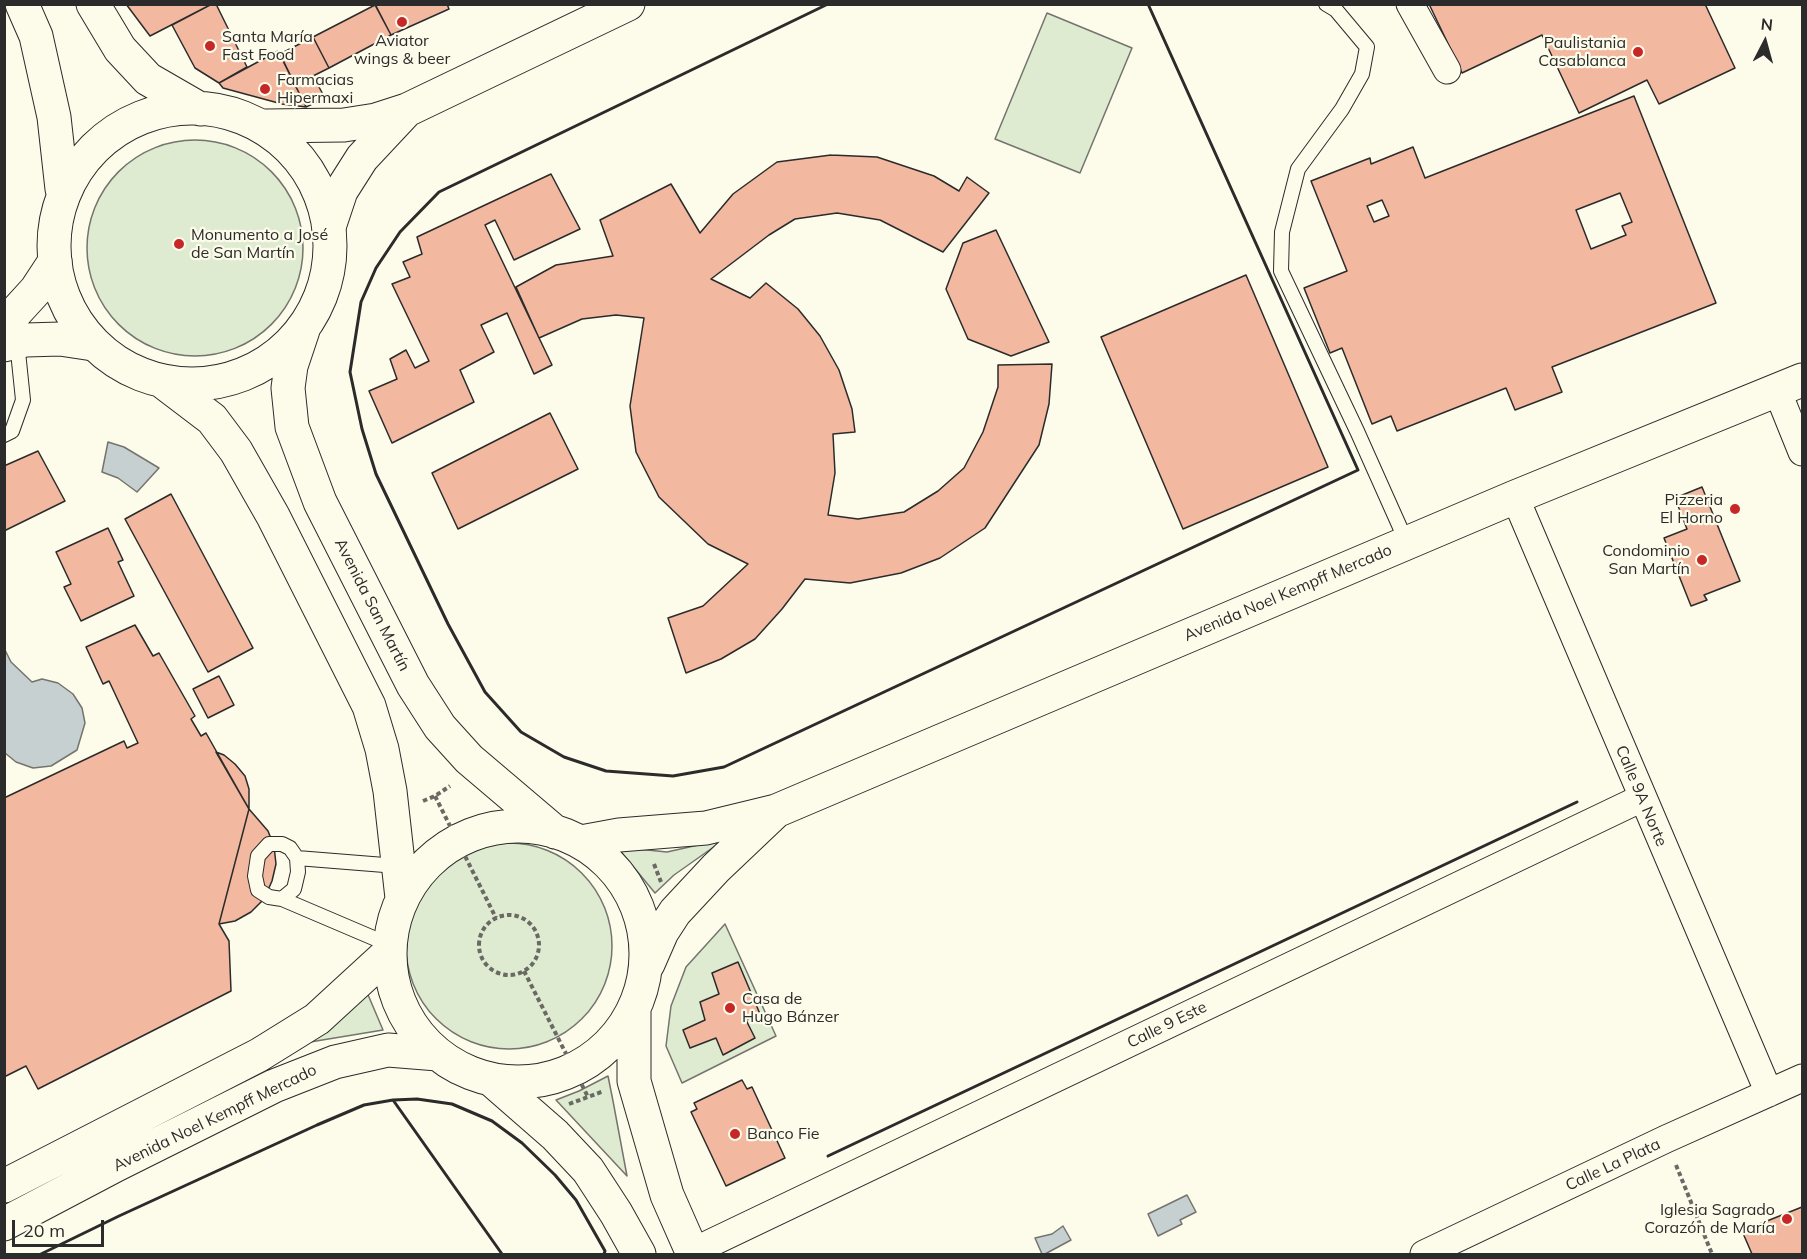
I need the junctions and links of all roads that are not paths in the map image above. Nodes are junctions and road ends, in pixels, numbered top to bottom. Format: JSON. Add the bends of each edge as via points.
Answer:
{"nodes":[{"id":1,"x":22,"y":4,"type":"edge"},
{"id":2,"x":93,"y":4,"type":"edge"},
{"id":3,"x":628,"y":4,"type":"edge"},
{"id":4,"x":1326,"y":4,"type":"edge"},
{"id":5,"x":1410,"y":4,"type":"edge"},
{"id":6,"x":1447,"y":70,"type":"dead end"},
{"id":7,"x":200,"y":109,"type":"junction"},
{"id":8,"x":407,"y":110,"type":"junction"},
{"id":9,"x":266,"y":126,"type":"junction"},
{"id":10,"x":62,"y":189,"type":"junction"},
{"id":11,"x":329,"y":226,"type":"junction"},
{"id":12,"x":55,"y":261,"type":"junction"},
{"id":13,"x":304,"y":328,"type":"junction"},
{"id":14,"x":9,"y":337,"type":"edge"},
{"id":15,"x":93,"y":344,"type":"junction"},
{"id":16,"x":162,"y":381,"type":"junction"},
{"id":17,"x":1790,"y":385,"type":"edge"},
{"id":18,"x":4,"y":435,"type":"edge"},
{"id":19,"x":1803,"y":452,"type":"edge"},
{"id":20,"x":1515,"y":497,"type":"junction"},
{"id":21,"x":1407,"y":543,"type":"junction"},
{"id":22,"x":1642,"y":798,"type":"junction"},
{"id":23,"x":776,"y":811,"type":"junction"},
{"id":24,"x":569,"y":838,"type":"junction"},
{"id":25,"x":297,"y":858,"type":"junction"},
{"id":26,"x":410,"y":867,"type":"junction"},
{"id":27,"x":282,"y":899,"type":"junction"},
{"id":28,"x":390,"y":948,"type":"junction"},
{"id":29,"x":646,"y":969,"type":"junction"},
{"id":30,"x":634,"y":1010,"type":"junction"},
{"id":31,"x":438,"y":1054,"type":"junction"},
{"id":32,"x":1803,"y":1078,"type":"edge"},
{"id":33,"x":492,"y":1080,"type":"junction"},
{"id":34,"x":1769,"y":1093,"type":"junction"},
{"id":35,"x":4,"y":1186,"type":"edge"},
{"id":36,"x":4,"y":1224,"type":"edge"},
{"id":37,"x":692,"y":1253,"type":"edge"},
{"id":38,"x":639,"y":1254,"type":"edge"},
{"id":39,"x":1424,"y":1254,"type":"edge"}],
"edges":[{"from":1,"to":10,"type":"main road","via":[[36,36],[54,117]]},
{"from":2,"to":7,"type":"main road","via":[[120,49],[148,79]]},
{"from":3,"to":8,"type":"main road"},
{"from":4,"to":21,"type":"lane","via":[[1336,10],[1366,48],[1362,74],[1298,169],[1282,232],[1281,271]]},
{"from":5,"to":6,"type":"street"},
{"from":7,"to":9,"type":"main road"},
{"from":7,"to":10,"type":"main road","via":[[168,111],[137,120],[110,136],[86,158]]},
{"from":8,"to":9,"type":"main road","via":[[344,125]]},
{"from":8,"to":11,"type":"main road","via":[[362,158],[341,192]]},
{"from":9,"to":11,"type":"main road","via":[[312,172],[324,198]]},
{"from":10,"to":12,"type":"main road"},
{"from":11,"to":13,"type":"main road","via":[[330,259],[322,295]]},
{"from":12,"to":14,"type":"main road"},
{"from":12,"to":15,"type":"main road","via":[[61,291],[74,319]]},
{"from":13,"to":16,"type":"main road","via":[[276,356],[241,375],[203,384]]},
{"from":13,"to":24,"type":"main road","name":"Avenida San Martín","via":[[288,388],[292,428],[320,502],[413,685],[440,727],[469,759]]},
{"from":14,"to":15,"type":"main road"},
{"from":14,"to":18,"type":"lane","via":[[23,400],[12,431]]},
{"from":15,"to":16,"type":"main road","via":[[125,367]]},
{"from":16,"to":26,"type":"main road","via":[[212,419],[236,451],[273,516],[369,706]]},
{"from":17,"to":19,"type":"street"},
{"from":17,"to":20,"type":"main road","name":"Avenida Noel Kempff Mercado"},
{"from":20,"to":21,"type":"main road","name":"Avenida Noel Kempff Mercado"},
{"from":20,"to":22,"type":"street","name":"Calle 9A Norte"},
{"from":21,"to":23,"type":"main road","name":"Avenida Noel Kempff Mercado"},
{"from":22,"to":34,"type":"street","name":"Calle 9A Norte"},
{"from":22,"to":37,"type":"street","name":"Calle 9 Este"},
{"from":23,"to":24,"type":"main road","name":"Avenida Noel Kempff Mercado","via":[[706,828]]},
{"from":23,"to":29,"type":"main road","name":"Avenida Noel Kempff Mercado","via":[[675,912]]},
{"from":24,"to":26,"type":"main road","via":[[520,826],[484,830]]},
{"from":24,"to":29,"type":"main road","name":"Avenida San Martín","via":[[610,866],[632,897],[644,932]]},
{"from":25,"to":26,"type":"lane"},
{"from":25,"to":27,"type":"lane","via":[[294,889]]},
{"from":25,"to":27,"type":"lane","via":[[282,844],[269,844],[258,856],[258,890]]},
{"from":26,"to":28,"type":"main road","via":[[393,923]]},
{"from":27,"to":28,"type":"lane"},
{"from":28,"to":31,"type":"main road","via":[[394,990],[411,1026]]},
{"from":28,"to":35,"type":"main road","name":"Avenida Noel Kempff Mercado","via":[[316,1019],[259,1055]]},
{"from":29,"to":30,"type":"main road"},
{"from":30,"to":33,"type":"main road","via":[[581,1083]]},
{"from":30,"to":37,"type":"main road","via":[[634,1081],[667,1195]]},
{"from":31,"to":33,"type":"main road","via":[[463,1070]]},
{"from":31,"to":36,"type":"main road","name":"Avenida Noel Kempff Mercado","via":[[388,1050],[334,1062],[274,1086]]},
{"from":32,"to":34,"type":"street","name":"Calle La Plata"},
{"from":33,"to":38,"type":"main road","via":[[588,1170]]},
{"from":34,"to":39,"type":"street","name":"Calle La Plata"}]}
